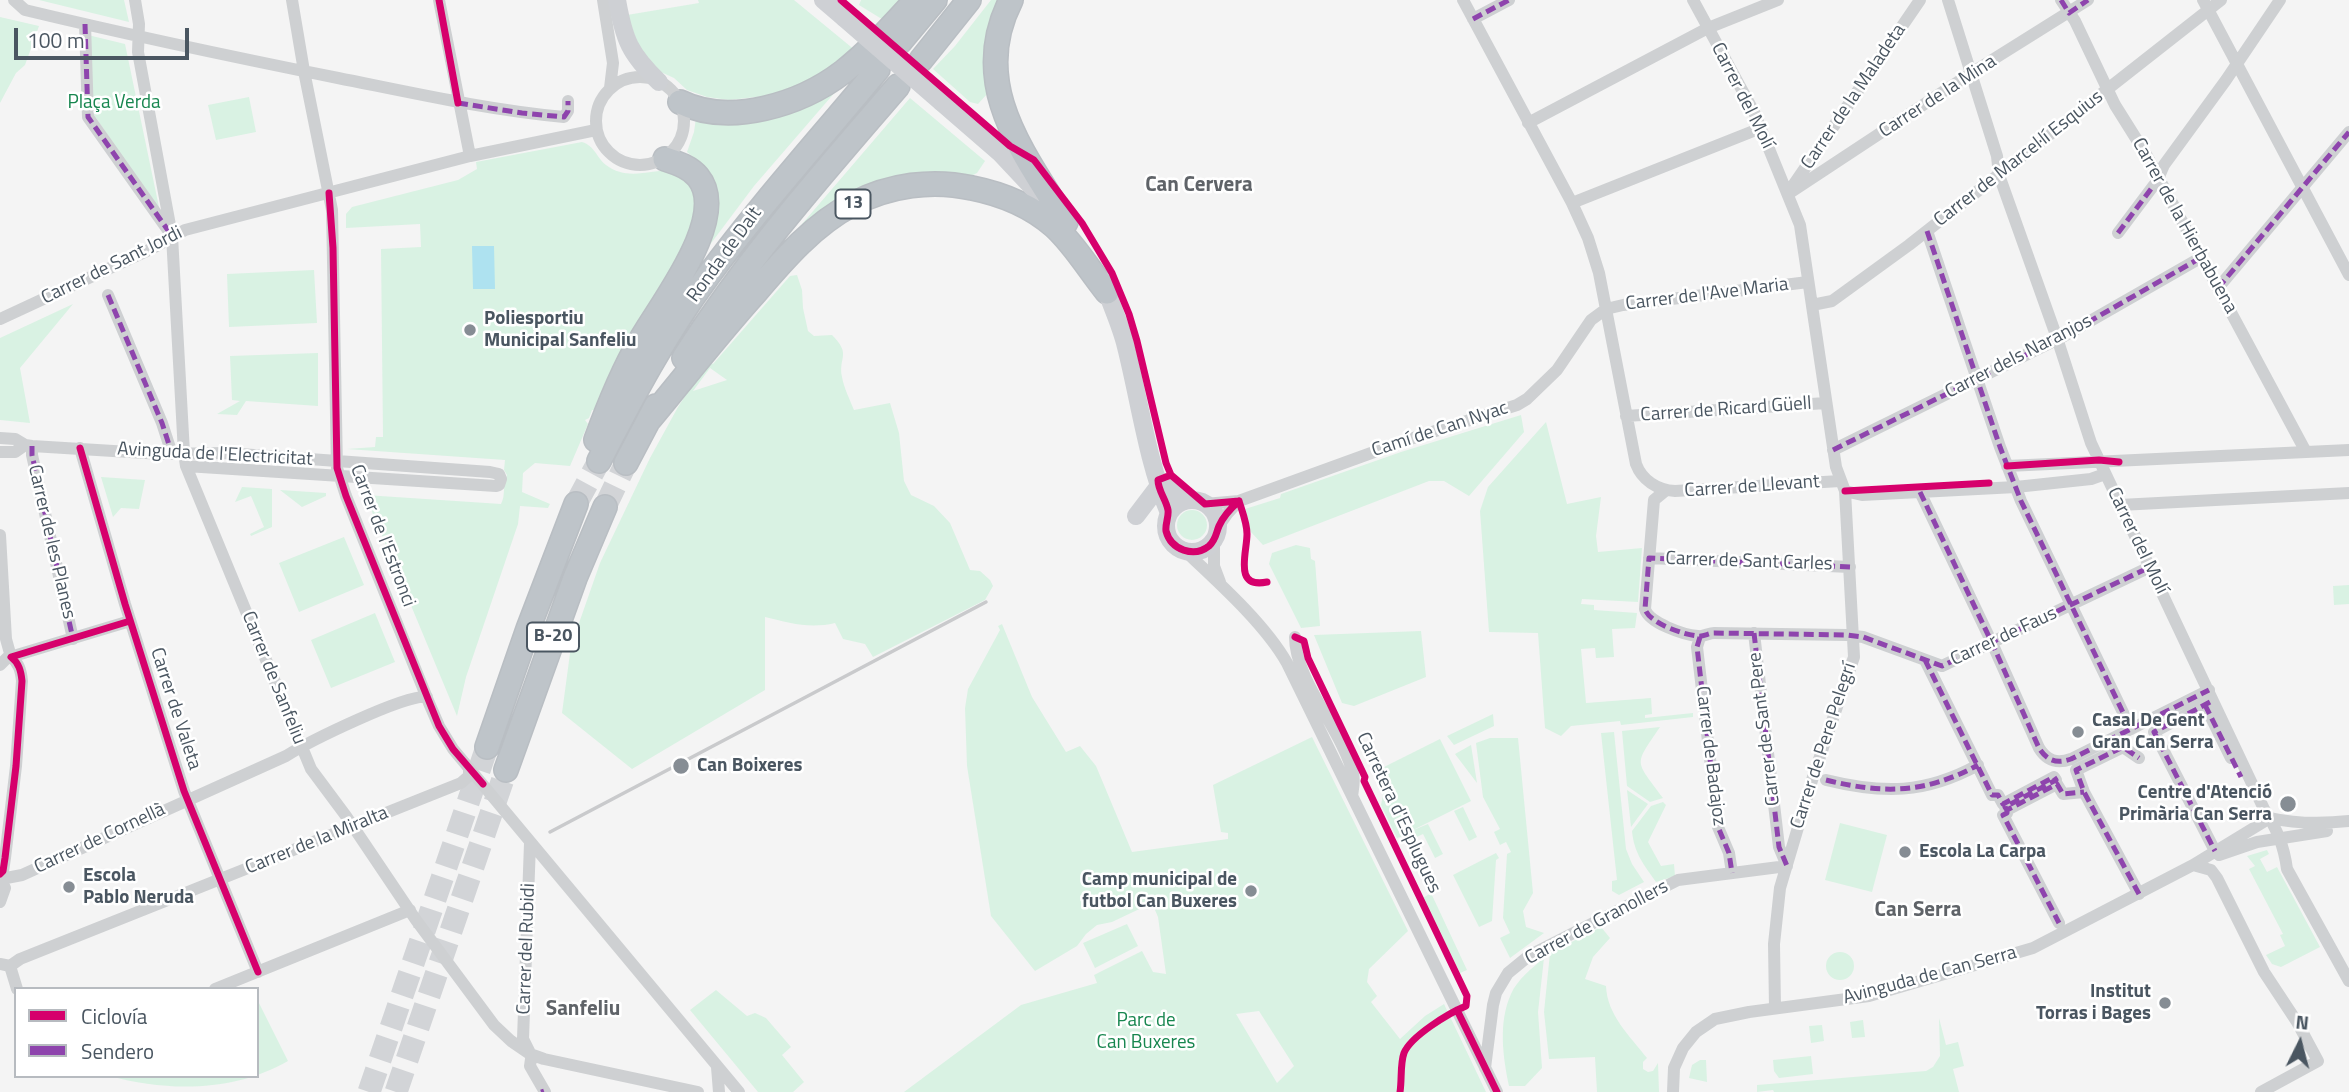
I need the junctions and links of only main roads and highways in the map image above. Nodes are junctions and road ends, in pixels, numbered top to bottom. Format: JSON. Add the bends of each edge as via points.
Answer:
{"nodes":[{"id":1,"x":916,"y":0,"type":"edge"},
{"id":2,"x":935,"y":0,"type":"edge"},
{"id":3,"x":969,"y":0,"type":"edge"},
{"id":4,"x":1011,"y":0,"type":"edge"},
{"id":5,"x":900,"y":42,"type":"dead end"},
{"id":6,"x":921,"y":60,"type":"dead end"},
{"id":7,"x":878,"y":69,"type":"dead end"},
{"id":8,"x":898,"y":86,"type":"dead end"},
{"id":9,"x":680,"y":102,"type":"road end"},
{"id":10,"x":666,"y":159,"type":"road end"},
{"id":11,"x":1066,"y":222,"type":"road end"},
{"id":12,"x":1107,"y":292,"type":"road end"},
{"id":13,"x":649,"y":420,"type":"junction"},
{"id":14,"x":626,"y":463,"type":"tunnel mouth"},
{"id":15,"x":605,"y":507,"type":"tunnel mouth"},
{"id":16,"x":573,"y":508,"type":"tunnel mouth"},
{"id":17,"x":487,"y":747,"type":"tunnel mouth"},
{"id":18,"x":506,"y":770,"type":"tunnel mouth"}],
"edges":[{"from":1,"to":9,"type":"highway","via":[[843,72],[797,97],[730,112],[704,111]]},
{"from":2,"to":5,"type":"highway"},
{"from":3,"to":6,"type":"highway"},
{"from":4,"to":11,"type":"highway","via":[[995,54],[998,93],[1011,129]]},
{"from":7,"to":10,"type":"highway","name":"Ronda de Dalt","via":[[707,277],[594,460],[603,420],[639,343],[696,246],[706,217],[705,192],[698,177]]},
{"from":8,"to":13,"type":"highway","name":"Ronda de Dalt","via":[[726,294]]},
{"from":12,"to":13,"type":"highway","number":"13","via":[[1062,233],[1011,199],[948,184],[915,184],[885,191],[836,214],[803,242],[747,301]]},
{"from":13,"to":14,"type":"highway","name":"Ronda de Dalt"},
{"from":15,"to":18,"type":"highway","number":"B-20"},
{"from":16,"to":17,"type":"highway","number":"B-20"}]}
